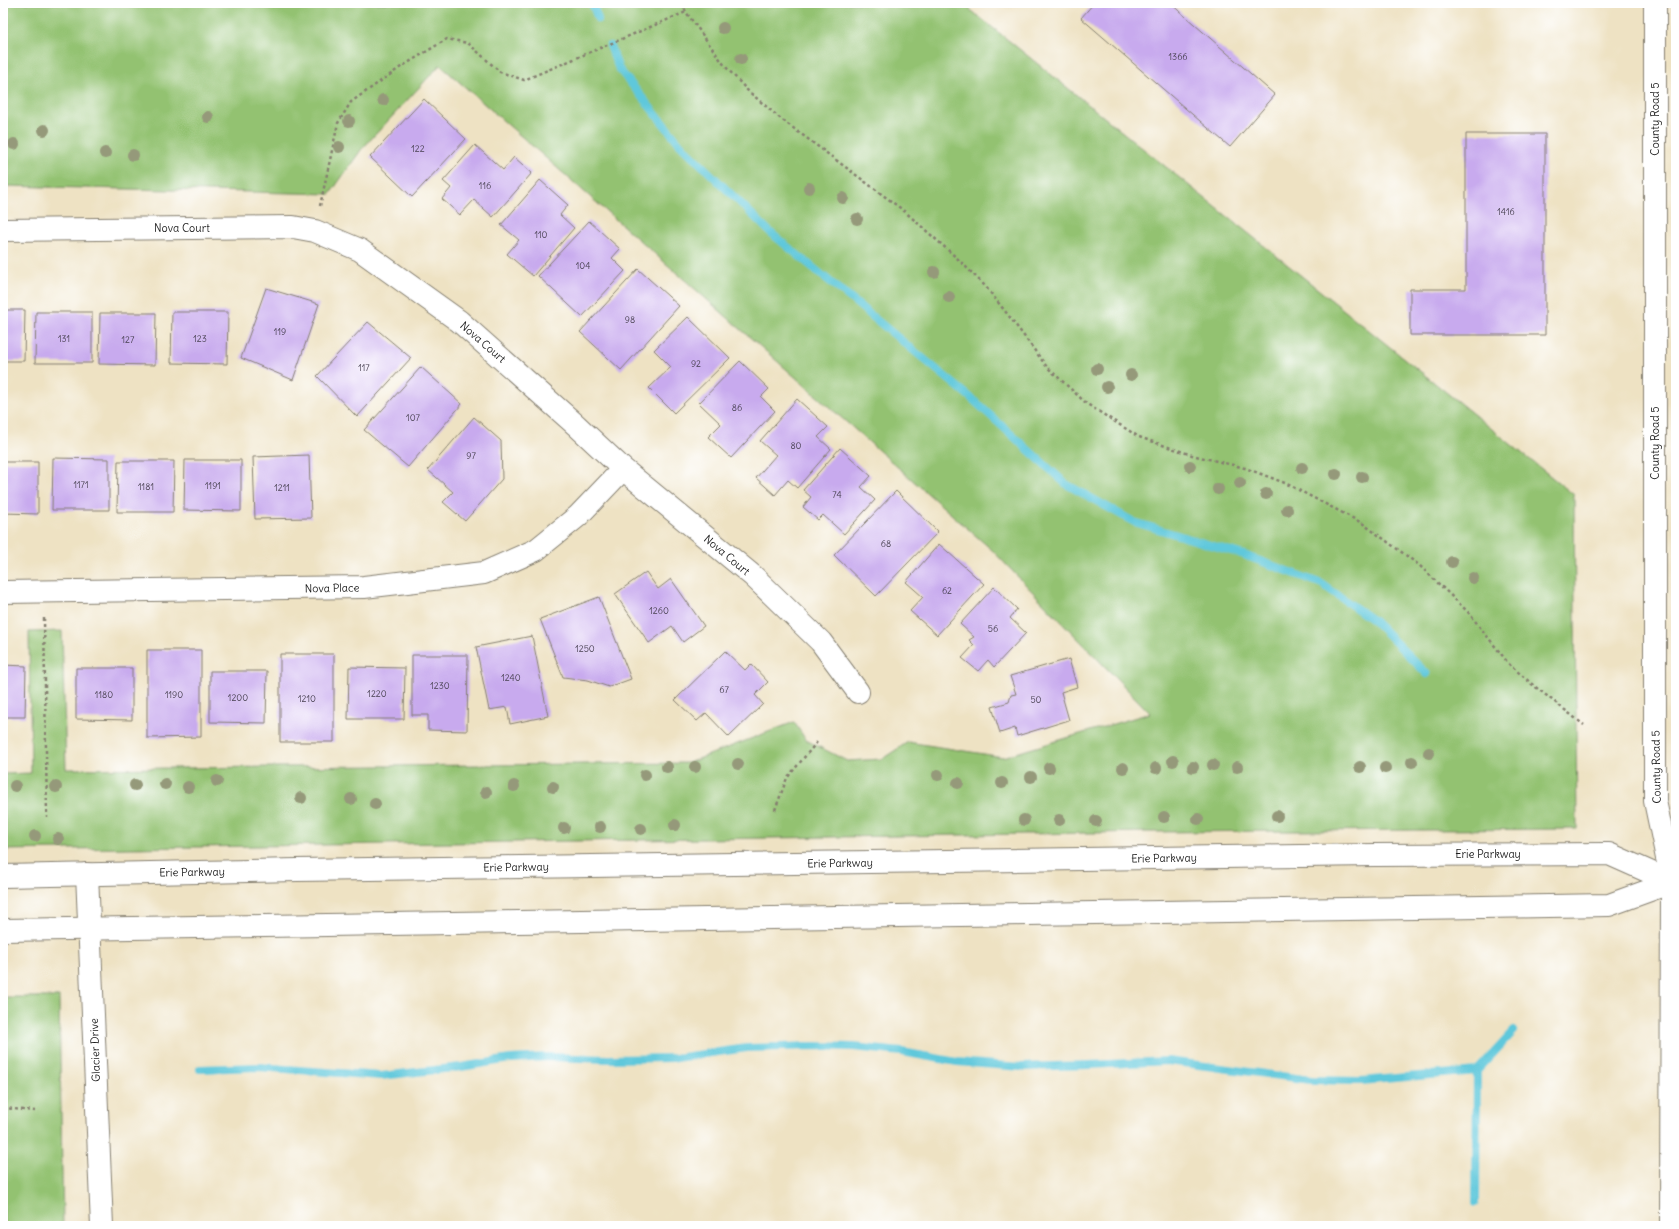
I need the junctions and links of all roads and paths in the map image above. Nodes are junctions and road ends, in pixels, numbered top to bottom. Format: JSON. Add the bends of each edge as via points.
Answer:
{"nodes":[{"id":1,"x":682,"y":3,"type":"edge"},
{"id":2,"x":1655,"y":3,"type":"edge"},
{"id":3,"x":686,"y":12,"type":"junction"},
{"id":4,"x":321,"y":199,"type":"dead end"},
{"id":5,"x":3,"y":230,"type":"edge"},
{"id":6,"x":623,"y":468,"type":"junction"},
{"id":7,"x":3,"y":592,"type":"edge"},
{"id":8,"x":43,"y":614,"type":"dead end"},
{"id":9,"x":858,"y":692,"type":"dead end"},
{"id":10,"x":1584,"y":725,"type":"dead end"},
{"id":11,"x":817,"y":742,"type":"dead end"},
{"id":12,"x":775,"y":810,"type":"dead end"},
{"id":13,"x":47,"y":817,"type":"dead end"},
{"id":14,"x":87,"y":874,"type":"junction"},
{"id":15,"x":3,"y":876,"type":"edge"},
{"id":16,"x":1675,"y":878,"type":"edge"},
{"id":17,"x":89,"y":928,"type":"junction"},
{"id":18,"x":3,"y":930,"type":"edge"},
{"id":19,"x":3,"y":1108,"type":"edge"},
{"id":20,"x":35,"y":1111,"type":"dead end"},
{"id":21,"x":102,"y":1226,"type":"edge"},
{"id":22,"x":1671,"y":1226,"type":"edge"}],
"edges":[{"from":1,"to":3,"type":"path"},
{"from":2,"to":16,"type":"main road","name":"County Road 5","via":[[1655,801]]},
{"from":3,"to":4,"type":"path","via":[[524,80],[500,72],[468,43],[448,40],[401,67],[351,102],[338,123]]},
{"from":3,"to":10,"type":"path","via":[[725,66],[747,90],[781,119],[903,210],[958,259],[986,288],[1047,367],[1087,404],[1139,437],[1192,455],[1245,468],[1285,483],[1362,523],[1419,565],[1468,612],[1509,664]]},
{"from":5,"to":6,"type":"main road","name":"Nova Court","via":[[293,227],[315,231],[360,250],[459,321]]},
{"from":6,"to":7,"type":"main road","name":"Nova Place","via":[[578,516],[536,550],[484,573],[364,587]]},
{"from":6,"to":9,"type":"main road","name":"Nova Court","via":[[753,576],[821,642]]},
{"from":8,"to":13,"type":"path"},
{"from":11,"to":12,"type":"path","via":[[787,778]]},
{"from":14,"to":15,"type":"main road","name":"Erie Parkway"},
{"from":14,"to":16,"type":"main road","name":"Erie Parkway","via":[[1608,854]]},
{"from":14,"to":17,"type":"main road","name":"Glacier Drive"},
{"from":16,"to":17,"type":"main road","via":[[1609,905]]},
{"from":16,"to":22,"type":"main road","name":"County Road 5"},
{"from":17,"to":18,"type":"main road"},
{"from":17,"to":21,"type":"main road","name":"Glacier Drive"},
{"from":19,"to":20,"type":"path"}]}
